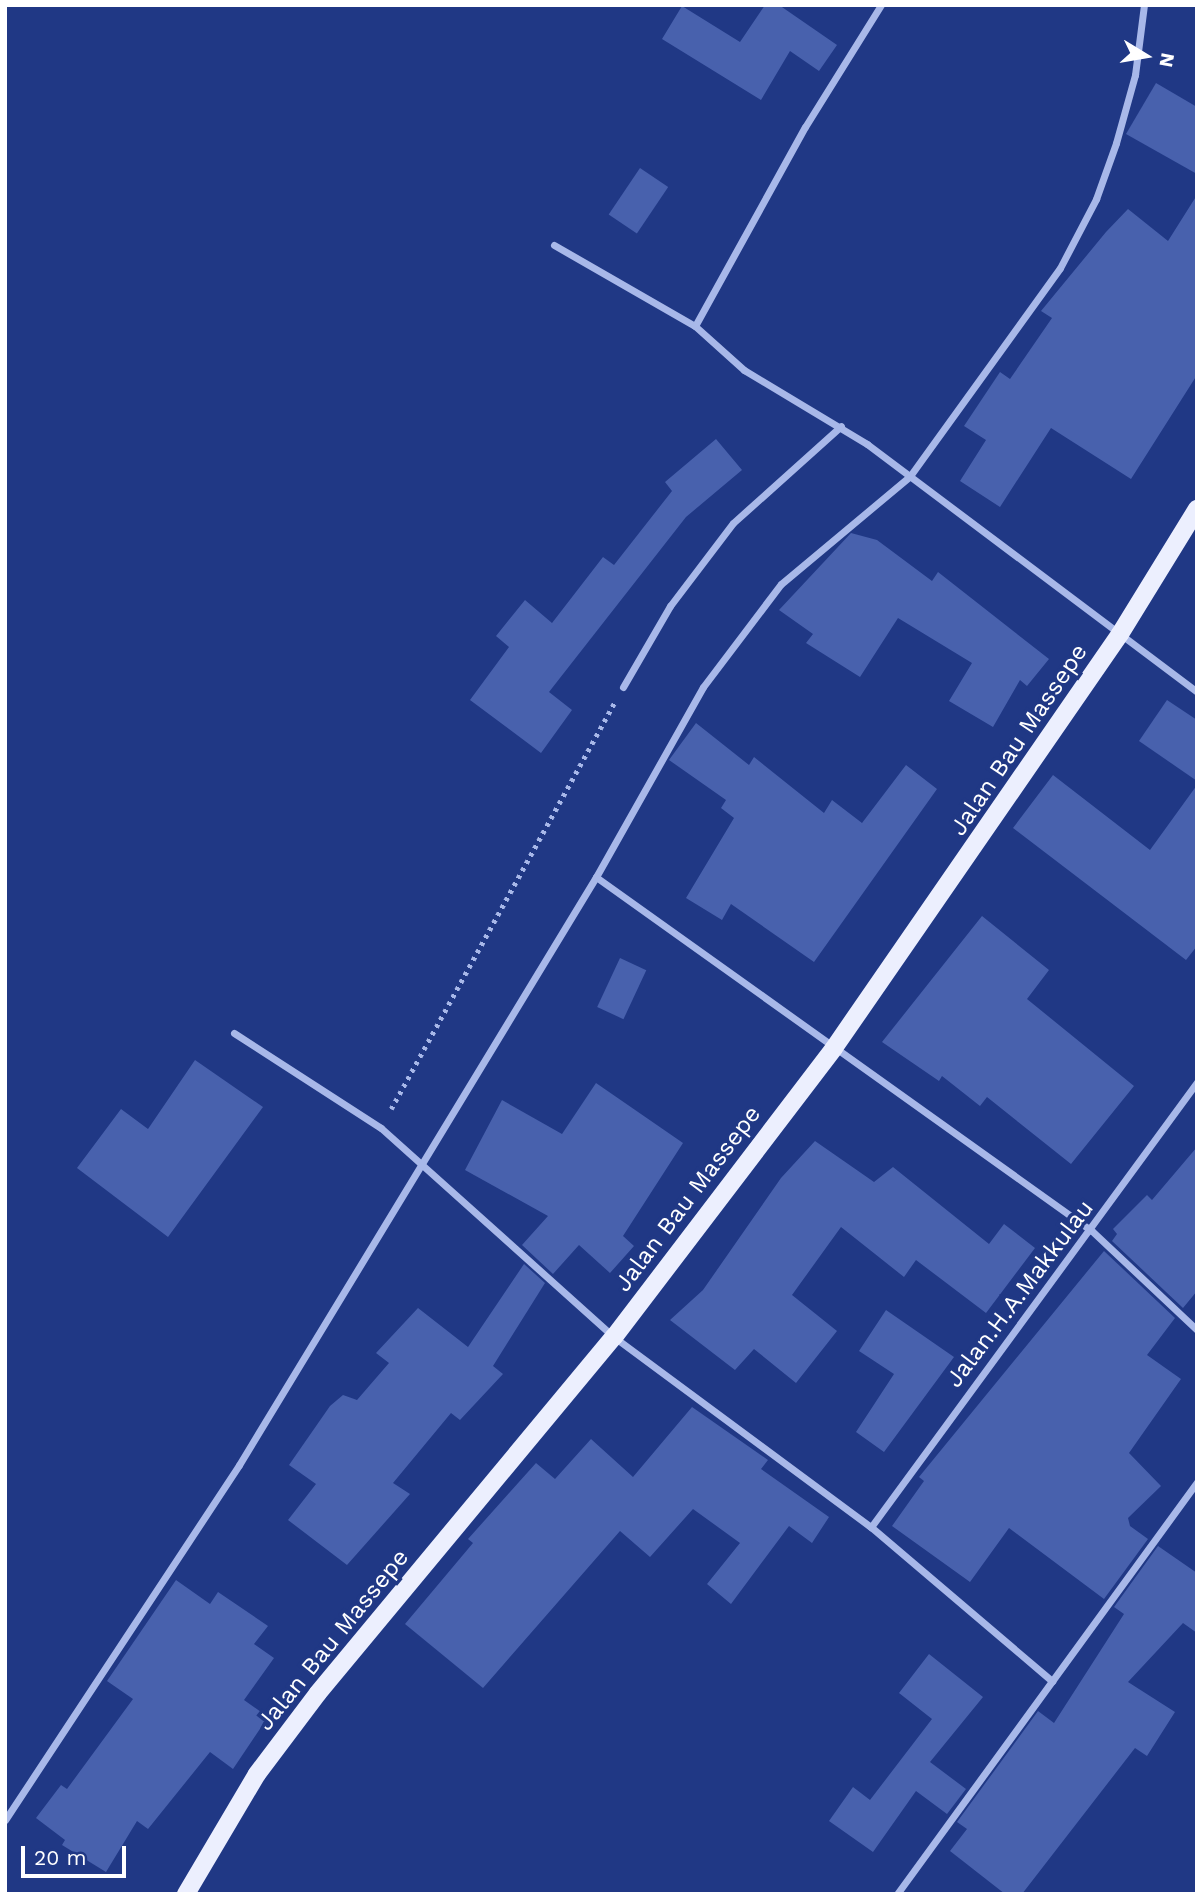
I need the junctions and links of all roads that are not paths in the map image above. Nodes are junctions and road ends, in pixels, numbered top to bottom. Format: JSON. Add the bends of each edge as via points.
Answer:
{"nodes":[{"id":1,"x":881,"y":5,"type":"edge"},
{"id":2,"x":1144,"y":5,"type":"edge"},
{"id":3,"x":554,"y":245,"type":"dead end"},
{"id":4,"x":695,"y":326,"type":"junction"},
{"id":5,"x":841,"y":426,"type":"junction"},
{"id":6,"x":910,"y":476,"type":"junction"},
{"id":7,"x":1197,"y":509,"type":"edge"},
{"id":8,"x":1120,"y":634,"type":"junction"},
{"id":9,"x":623,"y":687,"type":"road end"},
{"id":10,"x":1197,"y":692,"type":"edge"},
{"id":11,"x":596,"y":877,"type":"junction"},
{"id":12,"x":234,"y":1033,"type":"dead end"},
{"id":13,"x":834,"y":1048,"type":"junction"},
{"id":14,"x":1197,"y":1082,"type":"edge"},
{"id":15,"x":419,"y":1160,"type":"junction"},
{"id":16,"x":1092,"y":1231,"type":"junction"},
{"id":17,"x":1197,"y":1330,"type":"edge"},
{"id":18,"x":614,"y":1337,"type":"junction"},
{"id":19,"x":1197,"y":1482,"type":"edge"},
{"id":20,"x":871,"y":1527,"type":"junction"},
{"id":21,"x":1052,"y":1681,"type":"junction"},
{"id":22,"x":5,"y":1820,"type":"edge"},
{"id":23,"x":186,"y":1894,"type":"edge"},
{"id":24,"x":897,"y":1894,"type":"edge"}],
"edges":[{"from":1,"to":4,"type":"street","via":[[805,127]]},
{"from":2,"to":6,"type":"street","via":[[1135,75],[1096,199],[1060,268]]},
{"from":3,"to":4,"type":"street"},
{"from":4,"to":5,"type":"street","via":[[744,370]]},
{"from":5,"to":6,"type":"street"},
{"from":5,"to":9,"type":"street","via":[[733,523],[670,606]]},
{"from":6,"to":8,"type":"street"},
{"from":6,"to":11,"type":"street","via":[[781,584],[704,687]]},
{"from":7,"to":8,"type":"main road","name":"Jalan Bau Massepe"},
{"from":8,"to":10,"type":"street"},
{"from":8,"to":13,"type":"main road","name":"Jalan Bau Massepe"},
{"from":11,"to":13,"type":"street"},
{"from":11,"to":15,"type":"street"},
{"from":12,"to":15,"type":"street","via":[[381,1128]]},
{"from":13,"to":16,"type":"street"},
{"from":13,"to":18,"type":"main road","name":"Jalan Bau Massepe"},
{"from":14,"to":16,"type":"street","name":"Jalan.H.A.Makkulau"},
{"from":15,"to":18,"type":"street"},
{"from":15,"to":22,"type":"street","via":[[239,1465]]},
{"from":16,"to":17,"type":"street"},
{"from":16,"to":20,"type":"street","name":"Jalan.H.A.Makkulau"},
{"from":18,"to":20,"type":"street"},
{"from":18,"to":23,"type":"main road","name":"Jalan Bau Massepe","via":[[318,1693],[257,1773]]},
{"from":19,"to":21,"type":"street"},
{"from":20,"to":21,"type":"street"},
{"from":21,"to":24,"type":"street"}]}
